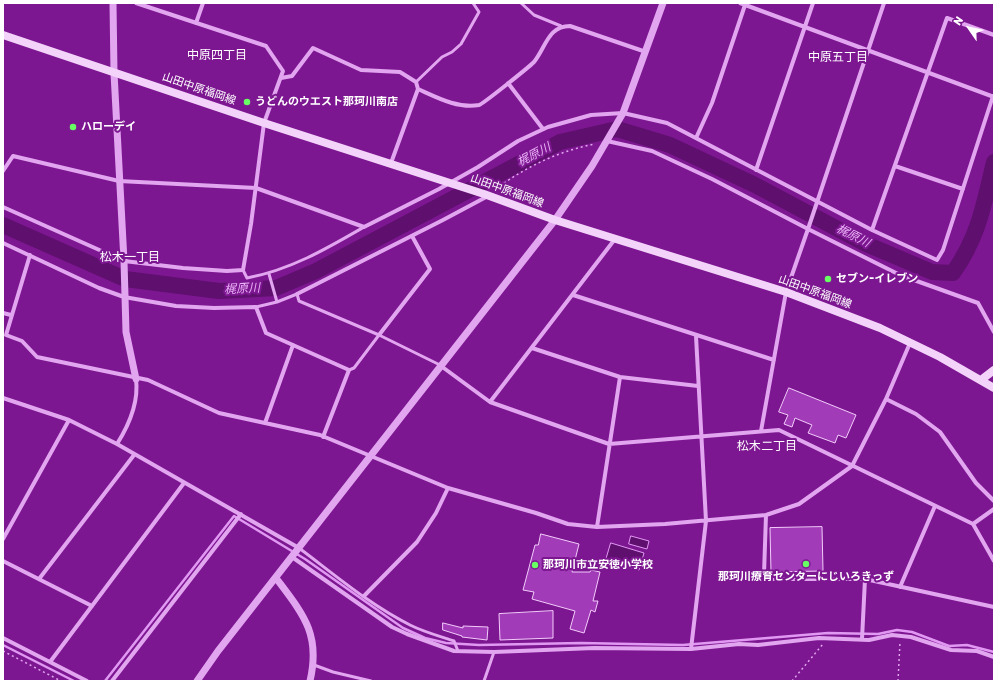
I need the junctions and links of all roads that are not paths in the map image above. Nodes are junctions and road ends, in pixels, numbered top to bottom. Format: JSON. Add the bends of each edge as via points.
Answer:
{"nodes":[{"id":1,"x":113,"y":3,"type":"edge"},
{"id":2,"x":136,"y":3,"type":"edge"},
{"id":3,"x":203,"y":3,"type":"edge"},
{"id":4,"x":473,"y":3,"type":"edge"},
{"id":5,"x":521,"y":3,"type":"edge"},
{"id":6,"x":663,"y":3,"type":"edge"},
{"id":7,"x":813,"y":3,"type":"edge"},
{"id":8,"x":884,"y":3,"type":"edge"},
{"id":9,"x":743,"y":4,"type":"edge"},
{"id":10,"x":196,"y":23,"type":"junction"},
{"id":11,"x":561,"y":26,"type":"junction"},
{"id":12,"x":805,"y":26,"type":"junction"},
{"id":13,"x":3,"y":35,"type":"edge"},
{"id":14,"x":994,"y":35,"type":"edge"},
{"id":15,"x":869,"y":50,"type":"junction"},
{"id":16,"x":646,"y":52,"type":"junction"},
{"id":17,"x":928,"y":72,"type":"junction"},
{"id":18,"x":114,"y":73,"type":"junction"},
{"id":19,"x":281,"y":78,"type":"junction"},
{"id":20,"x":416,"y":82,"type":"junction"},
{"id":21,"x":508,"y":83,"type":"junction"},
{"id":22,"x":418,"y":88,"type":"junction"},
{"id":23,"x":994,"y":97,"type":"edge"},
{"id":24,"x":622,"y":115,"type":"junction"},
{"id":25,"x":264,"y":123,"type":"junction"},
{"id":26,"x":543,"y":129,"type":"junction"},
{"id":27,"x":696,"y":138,"type":"junction"},
{"id":28,"x":608,"y":140,"type":"junction"},
{"id":29,"x":391,"y":163,"type":"junction"},
{"id":30,"x":895,"y":166,"type":"junction"},
{"id":31,"x":756,"y":170,"type":"junction"},
{"id":32,"x":3,"y":171,"type":"edge"},
{"id":33,"x":119,"y":181,"type":"junction"},
{"id":34,"x":449,"y":183,"type":"junction"},
{"id":35,"x":256,"y":188,"type":"junction"},
{"id":36,"x":963,"y":189,"type":"junction"},
{"id":37,"x":486,"y":195,"type":"junction"},
{"id":38,"x":817,"y":202,"type":"junction"},
{"id":39,"x":3,"y":207,"type":"edge"},
{"id":40,"x":555,"y":220,"type":"junction"},
{"id":41,"x":364,"y":227,"type":"junction"},
{"id":42,"x":808,"y":229,"type":"junction"},
{"id":43,"x":872,"y":230,"type":"junction"},
{"id":44,"x":412,"y":236,"type":"junction"},
{"id":45,"x":615,"y":238,"type":"junction"},
{"id":46,"x":3,"y":243,"type":"edge"},
{"id":47,"x":30,"y":255,"type":"junction"},
{"id":48,"x":124,"y":261,"type":"junction"},
{"id":49,"x":243,"y":270,"type":"junction"},
{"id":50,"x":269,"y":275,"type":"junction"},
{"id":51,"x":786,"y":292,"type":"junction"},
{"id":52,"x":297,"y":294,"type":"junction"},
{"id":53,"x":573,"y":295,"type":"junction"},
{"id":54,"x":124,"y":297,"type":"junction"},
{"id":55,"x":276,"y":301,"type":"junction"},
{"id":56,"x":256,"y":307,"type":"junction"},
{"id":57,"x":3,"y":313,"type":"edge"},
{"id":58,"x":11,"y":315,"type":"junction"},
{"id":59,"x":994,"y":332,"type":"edge"},
{"id":60,"x":379,"y":335,"type":"junction"},
{"id":61,"x":696,"y":336,"type":"junction"},
{"id":62,"x":910,"y":343,"type":"junction"},
{"id":63,"x":293,"y":345,"type":"junction"},
{"id":64,"x":532,"y":348,"type":"junction"},
{"id":65,"x":774,"y":360,"type":"junction"},
{"id":66,"x":440,"y":365,"type":"junction"},
{"id":67,"x":349,"y":370,"type":"junction"},
{"id":68,"x":994,"y":370,"type":"edge"},
{"id":69,"x":620,"y":377,"type":"junction"},
{"id":70,"x":136,"y":379,"type":"junction"},
{"id":71,"x":980,"y":380,"type":"junction"},
{"id":72,"x":698,"y":386,"type":"junction"},
{"id":73,"x":994,"y":388,"type":"edge"},
{"id":74,"x":3,"y":398,"type":"edge"},
{"id":75,"x":886,"y":400,"type":"junction"},
{"id":76,"x":490,"y":402,"type":"junction"},
{"id":77,"x":70,"y":420,"type":"junction"},
{"id":78,"x":265,"y":423,"type":"junction"},
{"id":79,"x":761,"y":432,"type":"junction"},
{"id":80,"x":702,"y":436,"type":"junction"},
{"id":81,"x":323,"y":437,"type":"junction"},
{"id":82,"x":117,"y":444,"type":"junction"},
{"id":83,"x":609,"y":444,"type":"junction"},
{"id":84,"x":134,"y":455,"type":"junction"},
{"id":85,"x":370,"y":456,"type":"junction"},
{"id":86,"x":852,"y":466,"type":"junction"},
{"id":87,"x":184,"y":483,"type":"junction"},
{"id":88,"x":448,"y":488,"type":"junction"},
{"id":89,"x":994,"y":501,"type":"edge"},
{"id":90,"x":935,"y":506,"type":"junction"},
{"id":91,"x":994,"y":508,"type":"edge"},
{"id":92,"x":241,"y":514,"type":"junction"},
{"id":93,"x":766,"y":514,"type":"junction"},
{"id":94,"x":706,"y":521,"type":"junction"},
{"id":95,"x":973,"y":524,"type":"junction"},
{"id":96,"x":597,"y":527,"type":"junction"},
{"id":97,"x":3,"y":539,"type":"edge"},
{"id":98,"x":299,"y":548,"type":"junction"},
{"id":99,"x":292,"y":557,"type":"junction"},
{"id":100,"x":3,"y":561,"type":"edge"},
{"id":101,"x":994,"y":561,"type":"edge"},
{"id":102,"x":276,"y":578,"type":"junction"},
{"id":103,"x":39,"y":579,"type":"junction"},
{"id":104,"x":865,"y":580,"type":"junction"},
{"id":105,"x":900,"y":586,"type":"junction"},
{"id":106,"x":364,"y":596,"type":"junction"},
{"id":107,"x":92,"y":606,"type":"junction"},
{"id":108,"x":994,"y":607,"type":"edge"},
{"id":109,"x":3,"y":638,"type":"edge"},
{"id":110,"x":862,"y":640,"type":"junction"},
{"id":111,"x":691,"y":649,"type":"junction"},
{"id":112,"x":458,"y":651,"type":"junction"},
{"id":113,"x":494,"y":652,"type":"junction"},
{"id":114,"x":994,"y":656,"type":"edge"},
{"id":115,"x":50,"y":662,"type":"junction"},
{"id":116,"x":314,"y":665,"type":"junction"},
{"id":117,"x":87,"y":681,"type":"edge"},
{"id":118,"x":112,"y":681,"type":"edge"},
{"id":119,"x":197,"y":681,"type":"edge"},
{"id":120,"x":310,"y":681,"type":"edge"},
{"id":121,"x":371,"y":681,"type":"edge"},
{"id":122,"x":484,"y":681,"type":"edge"}],
"edges":[{"from":1,"to":18,"type":"street"},
{"from":2,"to":10,"type":"street"},
{"from":3,"to":10,"type":"street"},
{"from":4,"to":20,"type":"lane","via":[[478,12],[477,18],[461,44],[442,57]]},
{"from":5,"to":11,"type":"lane","via":[[534,15]]},
{"from":6,"to":16,"type":"street"},
{"from":7,"to":12,"type":"street"},
{"from":8,"to":15,"type":"street"},
{"from":9,"to":12,"type":"street"},
{"from":9,"to":27,"type":"street","via":[[712,103]]},
{"from":10,"to":19,"type":"street","via":[[266,46],[283,71]]},
{"from":11,"to":16,"type":"street","via":[[570,26]]},
{"from":11,"to":21,"type":"street","via":[[553,32],[533,62]]},
{"from":12,"to":15,"type":"street"},
{"from":12,"to":31,"type":"street"},
{"from":13,"to":18,"type":"main road","name":"山田中原福岡線"},
{"from":14,"to":17,"type":"street","via":[[947,18]]},
{"from":15,"to":17,"type":"street"},
{"from":15,"to":38,"type":"street"},
{"from":16,"to":24,"type":"street"},
{"from":17,"to":23,"type":"street"},
{"from":17,"to":30,"type":"street"},
{"from":18,"to":25,"type":"main road","name":"山田中原福岡線"},
{"from":18,"to":33,"type":"street"},
{"from":19,"to":20,"type":"street","via":[[292,76],[313,48],[361,70],[400,72]]},
{"from":19,"to":25,"type":"street"},
{"from":20,"to":22,"type":"street"},
{"from":21,"to":22,"type":"street","via":[[480,105],[448,102]]},
{"from":21,"to":26,"type":"street"},
{"from":22,"to":29,"type":"street"},
{"from":23,"to":36,"type":"street"},
{"from":24,"to":26,"type":"street","via":[[591,115]]},
{"from":24,"to":27,"type":"street","via":[[667,123]]},
{"from":24,"to":28,"type":"street"},
{"from":25,"to":29,"type":"main road","name":"山田中原福岡線"},
{"from":25,"to":35,"type":"street"},
{"from":26,"to":34,"type":"street","via":[[518,141]]},
{"from":27,"to":31,"type":"street"},
{"from":28,"to":40,"type":"street"},
{"from":28,"to":42,"type":"street","via":[[652,151]]},
{"from":29,"to":34,"type":"main road","name":"山田中原福岡線"},
{"from":30,"to":36,"type":"street"},
{"from":30,"to":43,"type":"street"},
{"from":31,"to":38,"type":"street"},
{"from":32,"to":33,"type":"street","via":[[13,156]]},
{"from":33,"to":35,"type":"street"},
{"from":33,"to":48,"type":"street"},
{"from":34,"to":37,"type":"main road","name":"山田中原福岡線"},
{"from":34,"to":41,"type":"street"},
{"from":35,"to":41,"type":"street"},
{"from":35,"to":49,"type":"street"},
{"from":36,"to":43,"type":"street","via":[[943,250],[937,260]]},
{"from":37,"to":40,"type":"main road","name":"山田中原福岡線"},
{"from":37,"to":44,"type":"street"},
{"from":38,"to":42,"type":"street"},
{"from":38,"to":43,"type":"street"},
{"from":39,"to":48,"type":"street"},
{"from":40,"to":45,"type":"main road","name":"山田中原福岡線"},
{"from":40,"to":66,"type":"street"},
{"from":41,"to":50,"type":"lane","via":[[316,254]]},
{"from":42,"to":51,"type":"street"},
{"from":42,"to":59,"type":"street","via":[[900,275],[978,303]]},
{"from":44,"to":52,"type":"street"},
{"from":44,"to":60,"type":"street","via":[[430,269]]},
{"from":45,"to":51,"type":"main road","name":"山田中原福岡線"},
{"from":45,"to":53,"type":"street"},
{"from":46,"to":47,"type":"street"},
{"from":47,"to":54,"type":"street"},
{"from":47,"to":58,"type":"street"},
{"from":48,"to":49,"type":"street","via":[[184,268]]},
{"from":48,"to":54,"type":"street"},
{"from":49,"to":50,"type":"lane","via":[[247,278]]},
{"from":50,"to":55,"type":"lane"},
{"from":51,"to":62,"type":"main road","name":"山田中原福岡線","via":[[880,328]]},
{"from":51,"to":65,"type":"street"},
{"from":52,"to":55,"type":"lane"},
{"from":52,"to":60,"type":"lane","via":[[300,301]]},
{"from":53,"to":61,"type":"street"},
{"from":53,"to":64,"type":"street"},
{"from":54,"to":56,"type":"street","via":[[176,306]]},
{"from":54,"to":70,"type":"street","via":[[126,332]]},
{"from":55,"to":56,"type":"lane"},
{"from":56,"to":63,"type":"street","via":[[266,333]]},
{"from":57,"to":58,"type":"street"},
{"from":58,"to":70,"type":"street","via":[[6,335],[22,341],[37,357]]},
{"from":60,"to":66,"type":"lane"},
{"from":60,"to":67,"type":"lane","via":[[354,368]]},
{"from":61,"to":65,"type":"street"},
{"from":61,"to":72,"type":"street"},
{"from":62,"to":71,"type":"main road","name":"山田中原福岡線"},
{"from":62,"to":75,"type":"street"},
{"from":63,"to":67,"type":"street"},
{"from":63,"to":78,"type":"street"},
{"from":64,"to":69,"type":"street"},
{"from":64,"to":76,"type":"street"},
{"from":65,"to":79,"type":"street"},
{"from":66,"to":76,"type":"street"},
{"from":66,"to":85,"type":"street"},
{"from":67,"to":81,"type":"street"},
{"from":68,"to":71,"type":"main road"},
{"from":69,"to":72,"type":"street"},
{"from":69,"to":83,"type":"street"},
{"from":70,"to":78,"type":"street","via":[[148,380],[219,413]]},
{"from":70,"to":82,"type":"street","via":[[135,406]]},
{"from":71,"to":73,"type":"main road","name":"山田中原福岡線"},
{"from":72,"to":80,"type":"street"},
{"from":74,"to":77,"type":"street"},
{"from":75,"to":86,"type":"street"},
{"from":75,"to":89,"type":"street","via":[[916,414],[940,432],[976,483]]},
{"from":76,"to":83,"type":"street"},
{"from":77,"to":82,"type":"street"},
{"from":77,"to":97,"type":"street"},
{"from":78,"to":81,"type":"street"},
{"from":79,"to":80,"type":"street"},
{"from":79,"to":86,"type":"street","via":[[779,430]]},
{"from":80,"to":83,"type":"street"},
{"from":80,"to":94,"type":"street"},
{"from":81,"to":85,"type":"street"},
{"from":82,"to":84,"type":"street"},
{"from":83,"to":96,"type":"street"},
{"from":84,"to":87,"type":"street"},
{"from":84,"to":103,"type":"street"},
{"from":85,"to":88,"type":"street"},
{"from":85,"to":98,"type":"street"},
{"from":86,"to":90,"type":"street"},
{"from":86,"to":93,"type":"street","via":[[799,504]]},
{"from":87,"to":92,"type":"street"},
{"from":87,"to":107,"type":"street"},
{"from":88,"to":96,"type":"street","via":[[568,524]]},
{"from":88,"to":106,"type":"street","via":[[436,513],[417,542]]},
{"from":90,"to":95,"type":"street"},
{"from":90,"to":105,"type":"street"},
{"from":91,"to":95,"type":"street"},
{"from":92,"to":98,"type":"street"},
{"from":92,"to":118,"type":"street"},
{"from":93,"to":94,"type":"street"},
{"from":93,"to":104,"type":"street","via":[[764,574],[768,579]]},
{"from":94,"to":96,"type":"street"},
{"from":94,"to":111,"type":"street"},
{"from":95,"to":101,"type":"street"},
{"from":98,"to":99,"type":"street"},
{"from":98,"to":106,"type":"lane"},
{"from":99,"to":102,"type":"street"},
{"from":99,"to":112,"type":"street","via":[[392,627]]},
{"from":100,"to":103,"type":"street"},
{"from":102,"to":116,"type":"street","via":[[309,627],[314,649]]},
{"from":102,"to":119,"type":"street"},
{"from":103,"to":107,"type":"street"},
{"from":104,"to":105,"type":"street"},
{"from":104,"to":110,"type":"street"},
{"from":105,"to":108,"type":"street"},
{"from":106,"to":112,"type":"lane","via":[[410,625],[454,641]]},
{"from":107,"to":115,"type":"street"},
{"from":109,"to":115,"type":"street"},
{"from":110,"to":111,"type":"street","via":[[828,638]]},
{"from":110,"to":114,"type":"street","via":[[901,636],[951,650],[977,651]]},
{"from":111,"to":113,"type":"street","via":[[594,648]]},
{"from":112,"to":113,"type":"street"},
{"from":113,"to":122,"type":"lane"},
{"from":115,"to":117,"type":"street"},
{"from":116,"to":120,"type":"street"},
{"from":116,"to":121,"type":"lane"}]}
